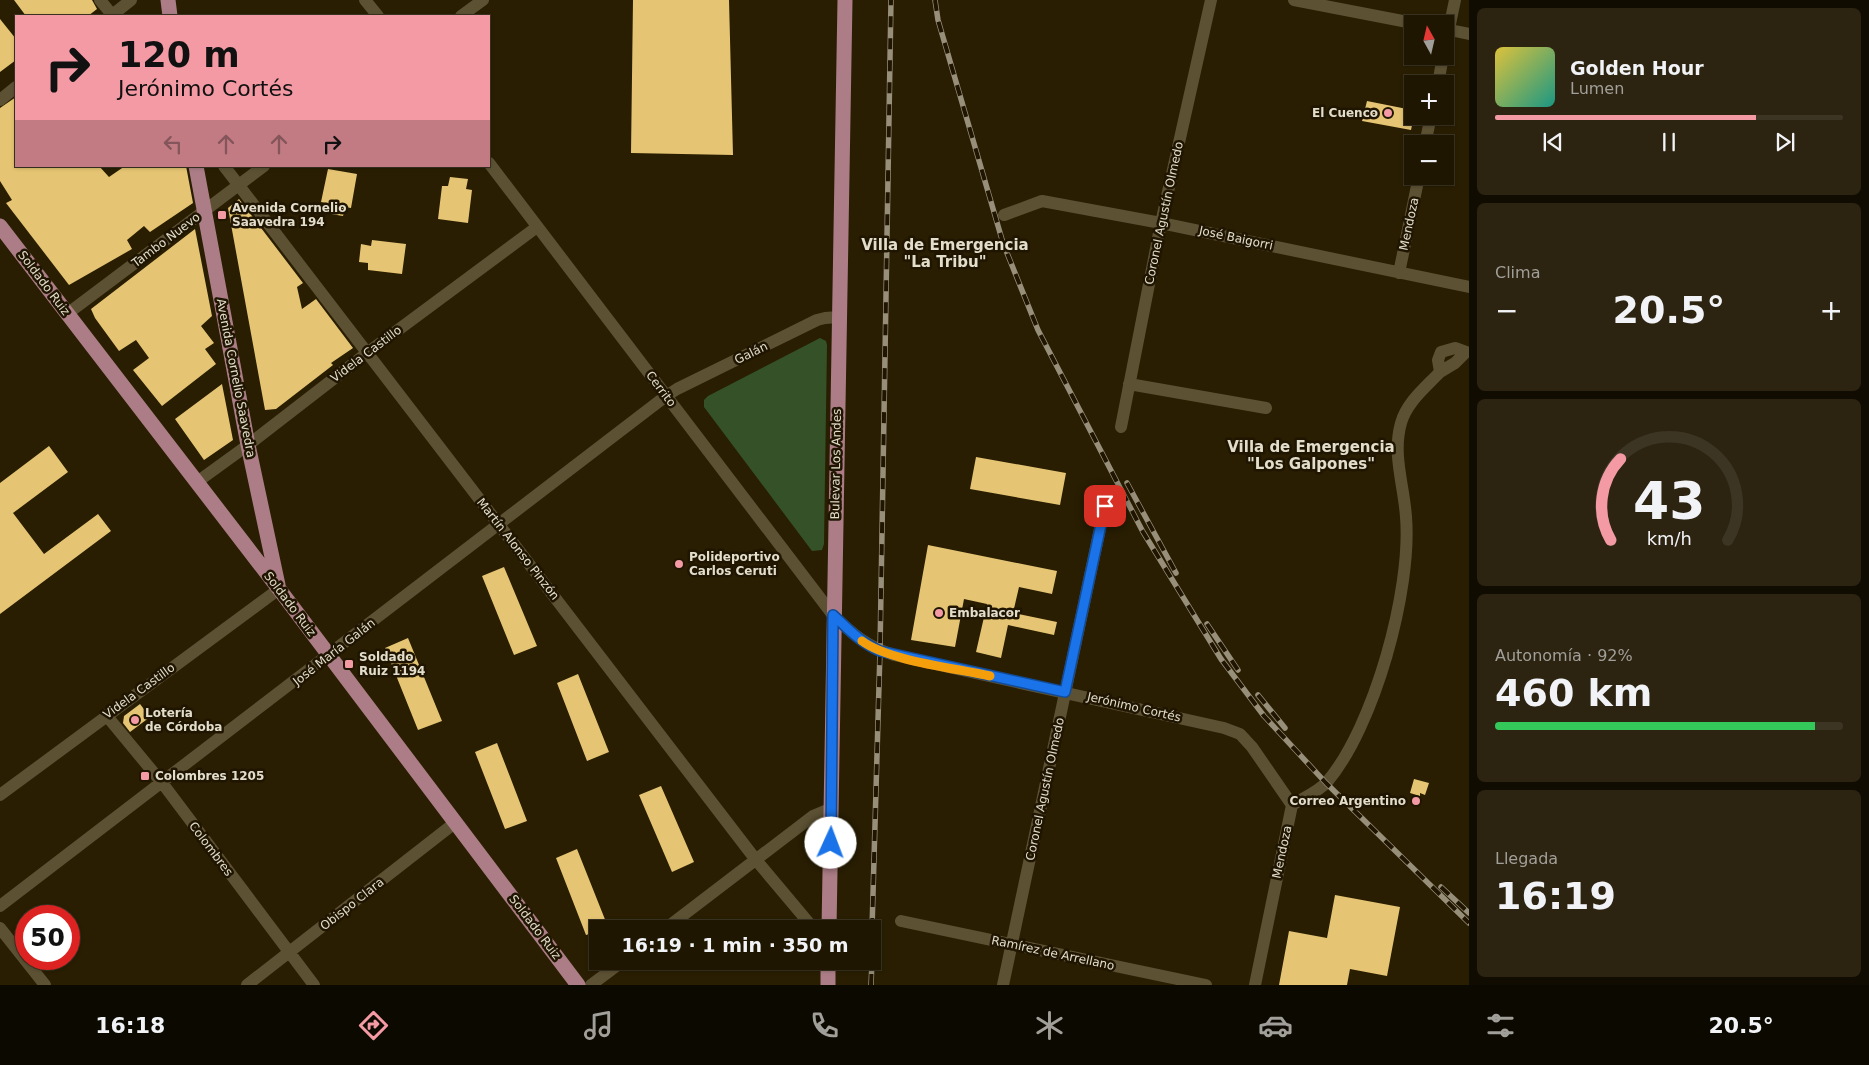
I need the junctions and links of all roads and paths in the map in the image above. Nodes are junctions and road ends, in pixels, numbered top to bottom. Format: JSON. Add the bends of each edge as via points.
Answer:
{"nodes":[{"id":1,"x":100,"y":0,"type":"edge"},
{"id":2,"x":132,"y":0,"type":"edge"},
{"id":3,"x":168,"y":0,"type":"edge"},
{"id":4,"x":365,"y":0,"type":"edge"},
{"id":5,"x":483,"y":0,"type":"edge"},
{"id":6,"x":845,"y":0,"type":"edge"},
{"id":7,"x":1211,"y":0,"type":"edge"},
{"id":8,"x":1294,"y":0,"type":"edge"},
{"id":9,"x":1455,"y":0,"type":"edge"},
{"id":10,"x":111,"y":15,"type":"edge"},
{"id":11,"x":113,"y":15,"type":"edge"},
{"id":12,"x":170,"y":15,"type":"edge"},
{"id":13,"x":377,"y":15,"type":"edge"},
{"id":14,"x":462,"y":15,"type":"edge"},
{"id":15,"x":1451,"y":15,"type":"edge"},
{"id":16,"x":1404,"y":21,"type":"edge"},
{"id":17,"x":1454,"y":31,"type":"edge"},
{"id":18,"x":1469,"y":34,"type":"edge"},
{"id":19,"x":15,"y":88,"type":"edge"},
{"id":20,"x":0,"y":100,"type":"edge"},
{"id":21,"x":490,"y":164,"type":"edge"},
{"id":22,"x":196,"y":167,"type":"edge"},
{"id":23,"x":225,"y":167,"type":"edge"},
{"id":24,"x":263,"y":167,"type":"edge"},
{"id":25,"x":1417,"y":185,"type":"edge"},
{"id":26,"x":238,"y":186,"type":"junction"},
{"id":27,"x":205,"y":211,"type":"junction"},
{"id":28,"x":1004,"y":215,"type":"dead end"},
{"id":29,"x":1161,"y":222,"type":"junction"},
{"id":30,"x":0,"y":226,"type":"edge"},
{"id":31,"x":537,"y":228,"type":"junction"},
{"id":32,"x":1399,"y":273,"type":"junction"},
{"id":33,"x":1469,"y":288,"type":"edge"},
{"id":34,"x":67,"y":314,"type":"junction"},
{"id":35,"x":839,"y":317,"type":"junction"},
{"id":36,"x":367,"y":352,"type":"junction"},
{"id":37,"x":1440,"y":372,"type":"dead end"},
{"id":38,"x":1129,"y":384,"type":"junction"},
{"id":39,"x":666,"y":396,"type":"junction"},
{"id":40,"x":1266,"y":408,"type":"dead end"},
{"id":41,"x":1121,"y":427,"type":"dead end"},
{"id":42,"x":248,"y":445,"type":"junction"},
{"id":43,"x":197,"y":482,"type":"junction"},
{"id":44,"x":1105,"y":506,"type":"dead end"},
{"id":45,"x":499,"y":524,"type":"junction"},
{"id":46,"x":279,"y":589,"type":"junction"},
{"id":47,"x":833,"y":615,"type":"junction"},
{"id":48,"x":329,"y":656,"type":"junction"},
{"id":49,"x":1065,"y":692,"type":"junction"},
{"id":50,"x":106,"y":715,"type":"junction"},
{"id":51,"x":163,"y":784,"type":"junction"},
{"id":52,"x":0,"y":795,"type":"edge"},
{"id":53,"x":1292,"y":805,"type":"junction"},
{"id":54,"x":832,"y":808,"type":"junction"},
{"id":55,"x":456,"y":822,"type":"junction"},
{"id":56,"x":756,"y":860,"type":"junction"},
{"id":57,"x":0,"y":906,"type":"edge"},
{"id":58,"x":677,"y":920,"type":"edge"},
{"id":59,"x":806,"y":920,"type":"edge"},
{"id":60,"x":829,"y":920,"type":"edge"},
{"id":61,"x":901,"y":922,"type":"dead end"},
{"id":62,"x":0,"y":928,"type":"edge"},
{"id":63,"x":1012,"y":945,"type":"junction"},
{"id":64,"x":290,"y":953,"type":"junction"},
{"id":65,"x":610,"y":970,"type":"edge"},
{"id":66,"x":828,"y":970,"type":"edge"},
{"id":67,"x":44,"y":985,"type":"edge"},
{"id":68,"x":247,"y":985,"type":"edge"},
{"id":69,"x":314,"y":985,"type":"edge"},
{"id":70,"x":578,"y":985,"type":"edge"},
{"id":71,"x":591,"y":985,"type":"edge"},
{"id":72,"x":828,"y":985,"type":"edge"},
{"id":73,"x":1003,"y":985,"type":"edge"},
{"id":74,"x":1206,"y":985,"type":"edge"},
{"id":75,"x":1255,"y":985,"type":"edge"}],
"edges":[{"from":1,"to":10,"type":"street"},
{"from":2,"to":11,"type":"street"},
{"from":3,"to":12,"type":"main road"},
{"from":4,"to":13,"type":"street"},
{"from":5,"to":14,"type":"street"},
{"from":6,"to":35,"type":"main road","name":"Bulevar Los Andes"},
{"from":7,"to":29,"type":"street","name":"Coronel Agustín Olmedo"},
{"from":8,"to":16,"type":"street"},
{"from":9,"to":15,"type":"street"},
{"from":17,"to":18,"type":"street"},
{"from":19,"to":20,"type":"street"},
{"from":21,"to":31,"type":"street","name":"Cerrito"},
{"from":22,"to":27,"type":"main road","name":"Avenida Cornelio Saavedra"},
{"from":23,"to":26,"type":"street","name":"Martín Alonso Pinzón"},
{"from":24,"to":26,"type":"street","name":"Tambo Nuevo"},
{"from":25,"to":32,"type":"street","name":"Mendoza"},
{"from":26,"to":27,"type":"street","name":"Tambo Nuevo"},
{"from":26,"to":36,"type":"street","name":"Martín Alonso Pinzón"},
{"from":27,"to":34,"type":"street","name":"Tambo Nuevo"},
{"from":27,"to":42,"type":"main road","name":"Avenida Cornelio Saavedra"},
{"from":28,"to":29,"type":"street","name":"José Baigorri","via":[[1042,201]]},
{"from":29,"to":32,"type":"street","name":"José Baigorri"},
{"from":29,"to":38,"type":"street","name":"Coronel Agustín Olmedo"},
{"from":30,"to":34,"type":"main road","name":"Soldado Ruiz"},
{"from":31,"to":36,"type":"street","name":"Videla Castillo"},
{"from":31,"to":39,"type":"street","name":"Cerrito"},
{"from":32,"to":33,"type":"street","name":"José Baigorri"},
{"from":34,"to":43,"type":"main road","name":"Soldado Ruiz"},
{"from":35,"to":39,"type":"street","name":"Galán","via":[[817,320]]},
{"from":35,"to":47,"type":"main road","name":"Bulevar Los Andes"},
{"from":36,"to":42,"type":"street","name":"Videla Castillo"},
{"from":36,"to":45,"type":"street","name":"Martín Alonso Pinzón"},
{"from":37,"to":53,"type":"street","via":[[1408,407],[1401,424],[1396,452],[1406,517],[1406,562],[1389,648],[1367,713],[1349,750],[1326,783]]},
{"from":38,"to":40,"type":"street"},
{"from":38,"to":41,"type":"street","name":"Coronel Agustín Olmedo"},
{"from":39,"to":45,"type":"street","name":"José María Galán"},
{"from":39,"to":47,"type":"street","name":"Cerrito"},
{"from":42,"to":43,"type":"street","name":"Videla Castillo"},
{"from":42,"to":46,"type":"main road","name":"Avenida Cornelio Saavedra"},
{"from":43,"to":46,"type":"main road","name":"Soldado Ruiz"},
{"from":44,"to":49,"type":"street","name":"Coronel Agustín Olmedo"},
{"from":45,"to":48,"type":"street","name":"José María Galán"},
{"from":45,"to":56,"type":"street","name":"Martín Alonso Pinzón"},
{"from":46,"to":48,"type":"main road","name":"Soldado Ruiz"},
{"from":46,"to":50,"type":"street","name":"Videla Castillo"},
{"from":47,"to":49,"type":"street","name":"Jerónimo Cortés","via":[[858,638],[880,651]]},
{"from":47,"to":54,"type":"main road","name":"Bulevar Los Andes"},
{"from":48,"to":51,"type":"street","name":"José María Galán"},
{"from":48,"to":55,"type":"main road","name":"Soldado Ruiz"},
{"from":49,"to":53,"type":"street","name":"Jerónimo Cortés","via":[[1240,734]]},
{"from":49,"to":63,"type":"street","name":"Coronel Agustín Olmedo"},
{"from":50,"to":51,"type":"street","name":"Colombres"},
{"from":50,"to":52,"type":"street","name":"Videla Castillo"},
{"from":51,"to":57,"type":"street","name":"José María Galán"},
{"from":51,"to":64,"type":"street","name":"Colombres"},
{"from":53,"to":75,"type":"street","name":"Mendoza"},
{"from":54,"to":56,"type":"street","via":[[813,816]]},
{"from":54,"to":60,"type":"main road","name":"Bulevar Los Andes"},
{"from":55,"to":64,"type":"street","name":"Obispo Clara"},
{"from":55,"to":70,"type":"main road","name":"Soldado Ruiz"},
{"from":56,"to":58,"type":"street"},
{"from":56,"to":59,"type":"street","name":"Martín Alonso Pinzón"},
{"from":61,"to":63,"type":"street","name":"Ramírez de Arrellano"},
{"from":62,"to":67,"type":"street"},
{"from":63,"to":73,"type":"street","name":"Coronel Agustín Olmedo"},
{"from":63,"to":74,"type":"street","name":"Ramírez de Arrellano"},
{"from":64,"to":68,"type":"street","name":"Obispo Clara"},
{"from":64,"to":69,"type":"street","name":"Colombres"},
{"from":65,"to":71,"type":"street"},
{"from":66,"to":72,"type":"main road"}]}
